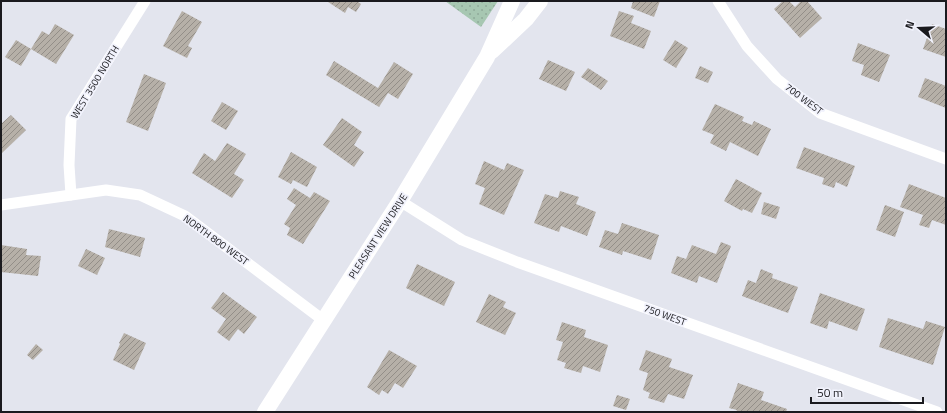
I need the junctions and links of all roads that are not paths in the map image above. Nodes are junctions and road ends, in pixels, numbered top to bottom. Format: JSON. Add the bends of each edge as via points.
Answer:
{"nodes":[{"id":1,"x":145,"y":1,"type":"edge"},
{"id":2,"x":512,"y":1,"type":"edge"},
{"id":3,"x":540,"y":1,"type":"edge"},
{"id":4,"x":718,"y":1,"type":"edge"},
{"id":5,"x":487,"y":57,"type":"junction"},
{"id":6,"x":946,"y":159,"type":"edge"},
{"id":7,"x":71,"y":195,"type":"junction"},
{"id":8,"x":400,"y":201,"type":"junction"},
{"id":9,"x":1,"y":205,"type":"edge"},
{"id":10,"x":323,"y":320,"type":"junction"},
{"id":11,"x":265,"y":412,"type":"edge"},
{"id":12,"x":937,"y":412,"type":"edge"}],
"edges":[{"from":1,"to":7,"type":"street","name":"WEST 3500 NORTH","via":[[71,119]]},
{"from":2,"to":5,"type":"main road","name":"PLEASANT VIEW DRIVE"},
{"from":3,"to":5,"type":"main road","name":"PLEASANT VIEW DRIVE","via":[[526,19]]},
{"from":4,"to":6,"type":"street","name":"700 WEST","via":[[747,46],[777,79],[820,113]]},
{"from":5,"to":8,"type":"main road","name":"PLEASANT VIEW DRIVE"},
{"from":7,"to":9,"type":"street","name":"NORTH 800 WEST"},
{"from":7,"to":10,"type":"street","name":"NORTH 800 WEST","via":[[106,190],[140,195],[185,216]]},
{"from":8,"to":10,"type":"main road","name":"PLEASANT VIEW DRIVE"},
{"from":8,"to":12,"type":"street","name":"750 WEST","via":[[462,240],[516,262]]},
{"from":10,"to":11,"type":"main road","name":"PLEASANT VIEW DRIVE"}]}
